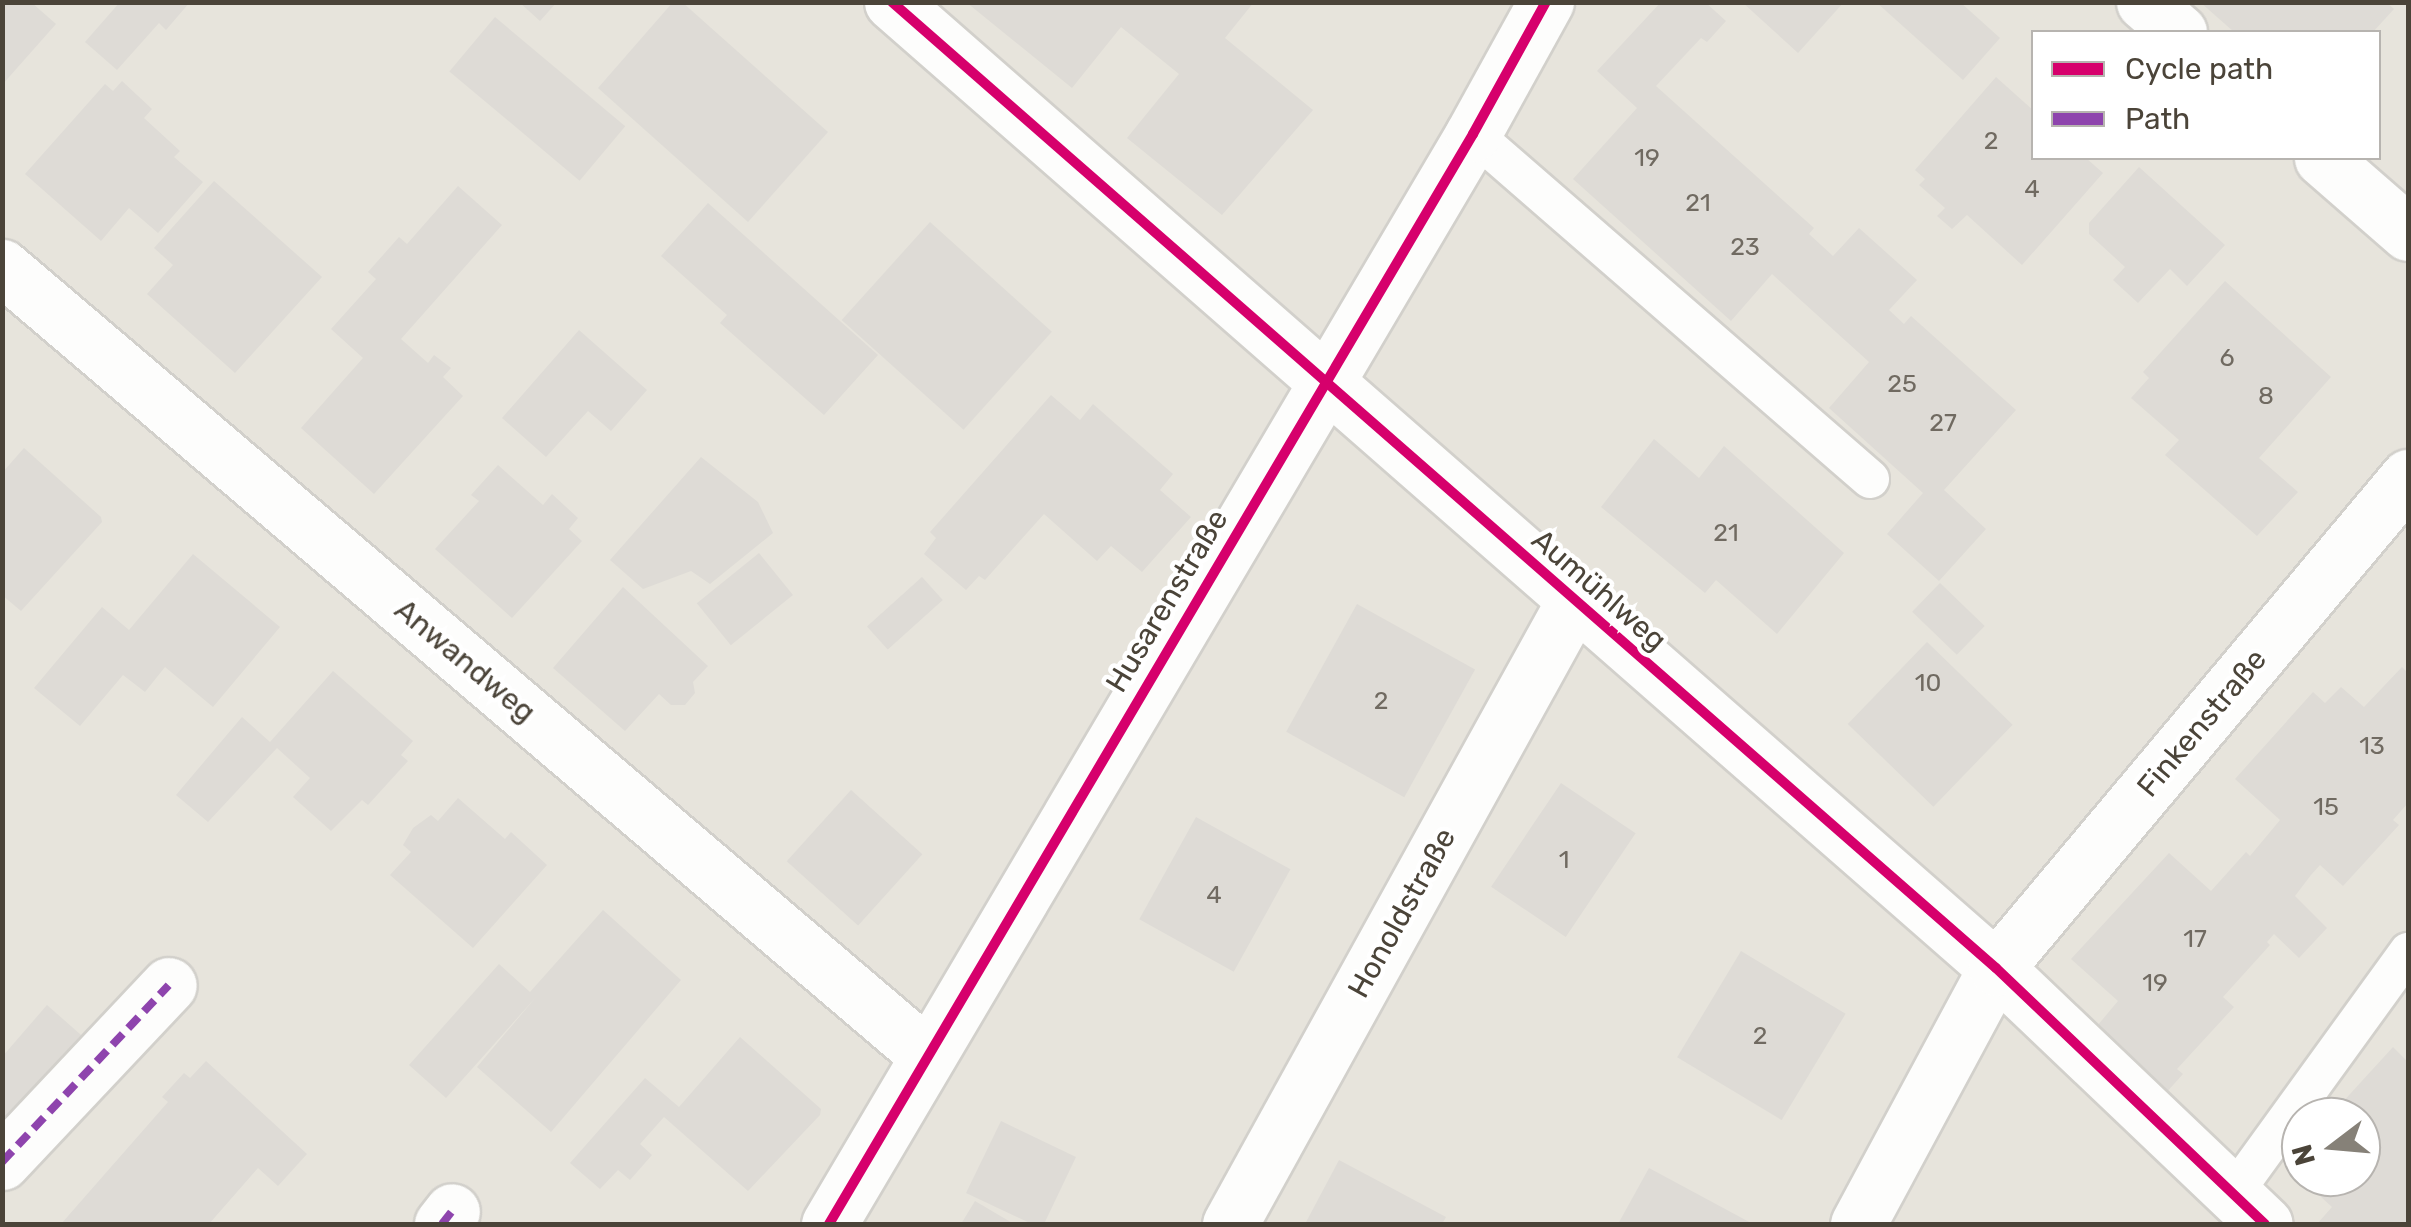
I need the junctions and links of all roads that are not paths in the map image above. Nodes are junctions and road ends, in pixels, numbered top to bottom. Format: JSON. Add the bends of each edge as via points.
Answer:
{"nodes":[{"id":1,"x":892,"y":2,"type":"edge"},
{"id":2,"x":1546,"y":2,"type":"edge"},
{"id":3,"x":2144,"y":2,"type":"edge"},
{"id":4,"x":2177,"y":30,"type":"edge"},
{"id":5,"x":1473,"y":134,"type":"junction"},
{"id":6,"x":2324,"y":160,"type":"edge"},
{"id":7,"x":2408,"y":233,"type":"edge"},
{"id":8,"x":2,"y":267,"type":"edge"},
{"id":9,"x":1325,"y":385,"type":"junction"},
{"id":10,"x":2408,"y":477,"type":"edge"},
{"id":11,"x":1870,"y":480,"type":"dead end"},
{"id":12,"x":1574,"y":601,"type":"junction"},
{"id":13,"x":2408,"y":952,"type":"edge"},
{"id":14,"x":1996,"y":968,"type":"junction"},
{"id":15,"x":169,"y":985,"type":"dead end"},
{"id":16,"x":927,"y":1055,"type":"junction"},
{"id":17,"x":2,"y":1162,"type":"edge"},
{"id":18,"x":2249,"y":1209,"type":"edge"},
{"id":19,"x":829,"y":1224,"type":"edge"},
{"id":20,"x":1230,"y":1224,"type":"edge"},
{"id":21,"x":1858,"y":1224,"type":"edge"}],
"edges":[{"from":1,"to":9,"type":"street","name":"Aumühlweg"},
{"from":2,"to":5,"type":"street","name":"Husarenstraße"},
{"from":3,"to":4,"type":"street"},
{"from":5,"to":9,"type":"street","name":"Husarenstraße"},
{"from":5,"to":11,"type":"lane"},
{"from":6,"to":7,"type":"street"},
{"from":8,"to":16,"type":"street","name":"Anwandweg"},
{"from":9,"to":12,"type":"street","name":"Aumühlweg"},
{"from":9,"to":16,"type":"street","name":"Husarenstraße"},
{"from":10,"to":14,"type":"street","name":"Finkenstraße"},
{"from":12,"to":14,"type":"street","name":"Aumühlweg"},
{"from":12,"to":20,"type":"street","name":"Honoldstraße"},
{"from":13,"to":18,"type":"lane"},
{"from":14,"to":18,"type":"street","name":"Aumühlweg"},
{"from":14,"to":21,"type":"street","name":"Finkenstraße"},
{"from":15,"to":17,"type":"street"},
{"from":16,"to":19,"type":"street","name":"Husarenstraße"}]}
